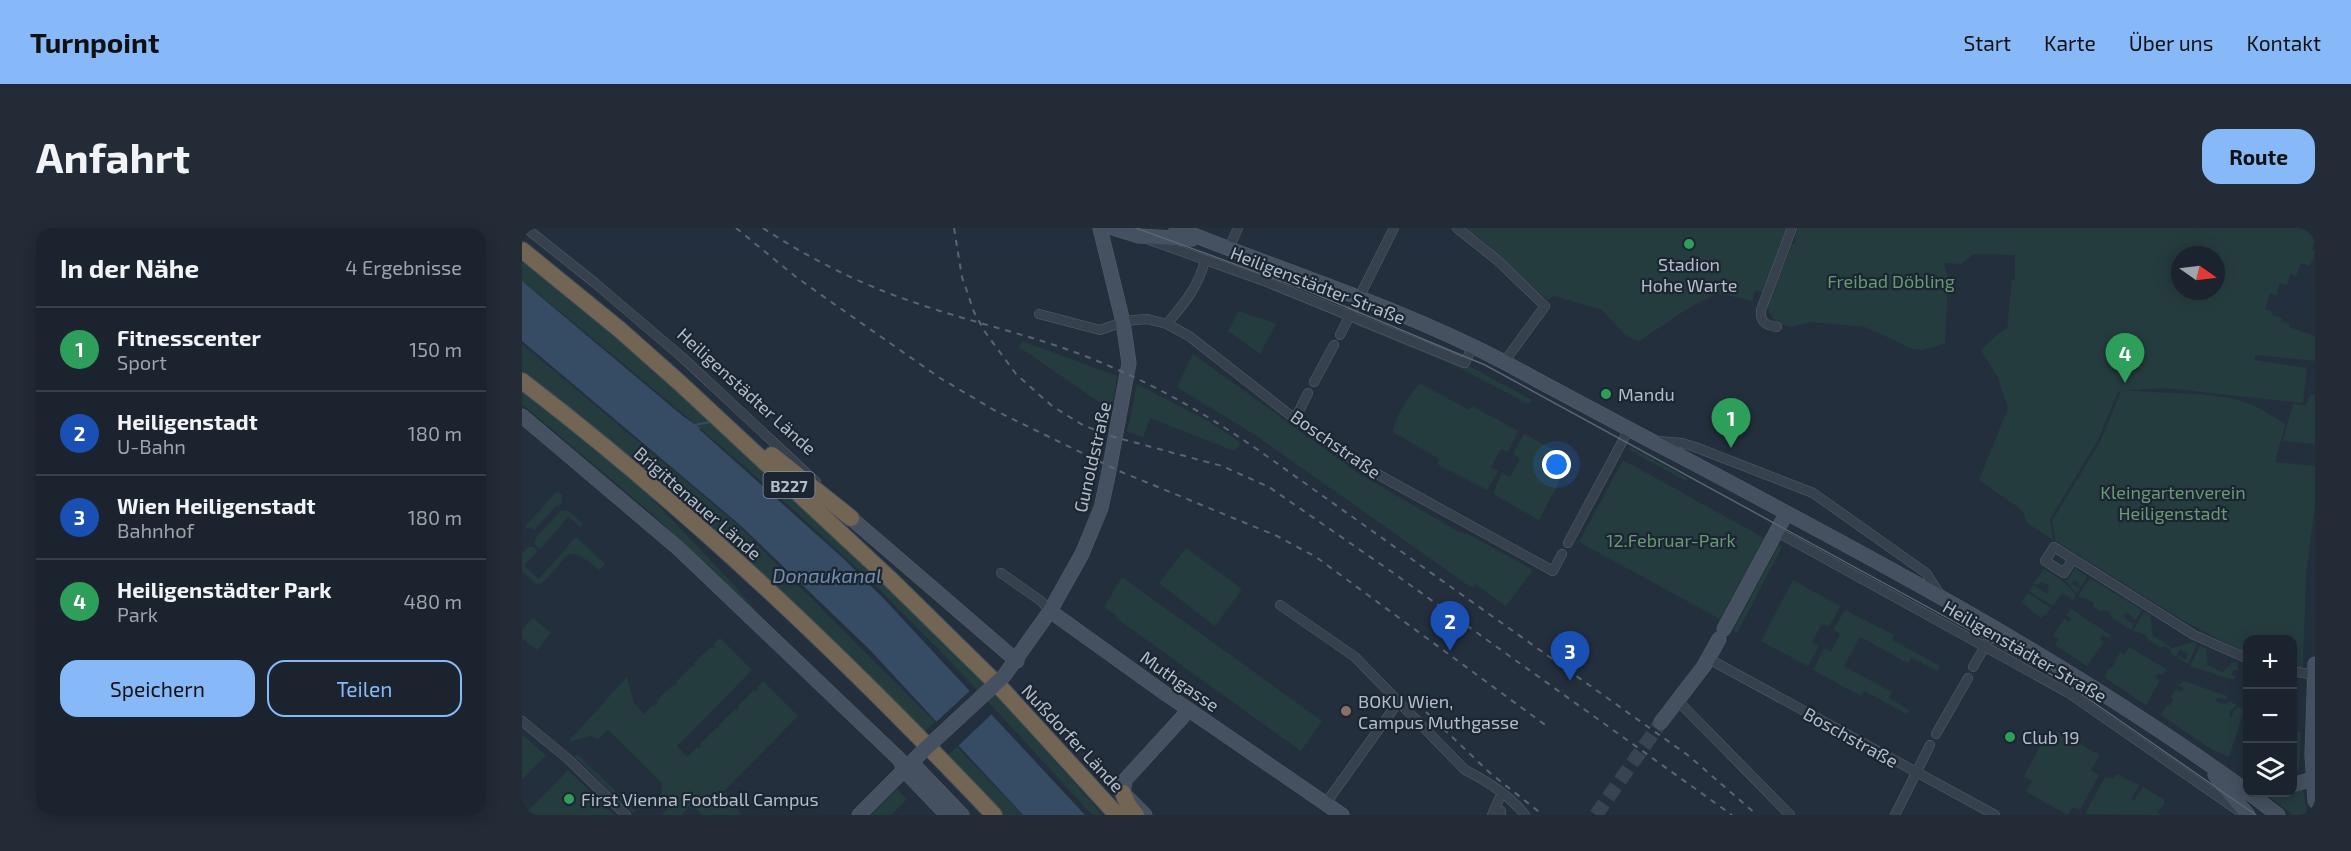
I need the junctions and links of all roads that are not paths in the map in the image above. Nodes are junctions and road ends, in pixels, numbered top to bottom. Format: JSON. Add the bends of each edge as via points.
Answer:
{"nodes":[{"id":1,"x":526,"y":228,"type":"edge"},
{"id":2,"x":1100,"y":228,"type":"edge"},
{"id":3,"x":1113,"y":228,"type":"edge"},
{"id":4,"x":1176,"y":228,"type":"edge"},
{"id":5,"x":1238,"y":228,"type":"edge"},
{"id":6,"x":1394,"y":228,"type":"edge"},
{"id":7,"x":1457,"y":228,"type":"edge"},
{"id":8,"x":1792,"y":228,"type":"edge"},
{"id":9,"x":1139,"y":236,"type":"junction"},
{"id":10,"x":1209,"y":242,"type":"junction"},
{"id":11,"x":1229,"y":248,"type":"junction"},
{"id":12,"x":522,"y":250,"type":"edge"},
{"id":13,"x":1205,"y":261,"type":"junction"},
{"id":14,"x":1358,"y":298,"type":"junction"},
{"id":15,"x":1039,"y":314,"type":"dead end"},
{"id":16,"x":1350,"y":315,"type":"junction"},
{"id":17,"x":1123,"y":322,"type":"junction"},
{"id":18,"x":1167,"y":324,"type":"junction"},
{"id":19,"x":1776,"y":327,"type":"dead end"},
{"id":20,"x":1340,"y":335,"type":"dead end"},
{"id":21,"x":1334,"y":345,"type":"dead end"},
{"id":22,"x":1473,"y":345,"type":"junction"},
{"id":23,"x":1504,"y":362,"type":"junction"},
{"id":24,"x":522,"y":381,"type":"edge"},
{"id":25,"x":1314,"y":382,"type":"dead end"},
{"id":26,"x":681,"y":384,"type":"junction"},
{"id":27,"x":1308,"y":393,"type":"dead end"},
{"id":28,"x":522,"y":416,"type":"edge"},
{"id":29,"x":1296,"y":417,"type":"junction"},
{"id":30,"x":1629,"y":429,"type":"junction"},
{"id":31,"x":1652,"y":441,"type":"junction"},
{"id":32,"x":1786,"y":514,"type":"junction"},
{"id":33,"x":851,"y":518,"type":"junction"},
{"id":34,"x":1776,"y":532,"type":"junction"},
{"id":35,"x":1568,"y":543,"type":"dead end"},
{"id":36,"x":1563,"y":554,"type":"dead end"},
{"id":37,"x":2073,"y":559,"type":"dead end"},
{"id":38,"x":1001,"y":573,"type":"dead end"},
{"id":39,"x":1942,"y":598,"type":"junction"},
{"id":40,"x":1280,"y":605,"type":"dead end"},
{"id":41,"x":1050,"y":611,"type":"junction"},
{"id":42,"x":1995,"y":628,"type":"junction"},
{"id":43,"x":1985,"y":646,"type":"junction"},
{"id":44,"x":2243,"y":657,"type":"edge"},
{"id":45,"x":1708,"y":659,"type":"junction"},
{"id":46,"x":1017,"y":661,"type":"junction"},
{"id":47,"x":2315,"y":664,"type":"edge"},
{"id":48,"x":1973,"y":667,"type":"dead end"},
{"id":49,"x":2297,"y":672,"type":"edge"},
{"id":50,"x":2314,"y":675,"type":"edge"},
{"id":51,"x":1968,"y":678,"type":"dead end"},
{"id":52,"x":1004,"y":679,"type":"junction"},
{"id":53,"x":1677,"y":700,"type":"junction"},
{"id":54,"x":1399,"y":701,"type":"junction"},
{"id":55,"x":1189,"y":710,"type":"junction"},
{"id":56,"x":522,"y":721,"type":"edge"},
{"id":57,"x":1660,"y":722,"type":"tunnel mouth"},
{"id":58,"x":1936,"y":734,"type":"dead end"},
{"id":59,"x":1930,"y":745,"type":"dead end"},
{"id":60,"x":905,"y":764,"type":"junction"},
{"id":61,"x":2206,"y":764,"type":"junction"},
{"id":62,"x":1916,"y":773,"type":"junction"},
{"id":63,"x":2314,"y":779,"type":"edge"},
{"id":64,"x":2231,"y":780,"type":"junction"},
{"id":65,"x":2243,"y":783,"type":"edge"},
{"id":66,"x":2297,"y":784,"type":"edge"},
{"id":67,"x":2243,"y":788,"type":"edge"},
{"id":68,"x":1123,"y":793,"type":"junction"},
{"id":69,"x":2255,"y":797,"type":"edge"},
{"id":70,"x":2315,"y":801,"type":"edge"},
{"id":71,"x":1326,"y":803,"type":"junction"},
{"id":72,"x":626,"y":815,"type":"edge"},
{"id":73,"x":859,"y":815,"type":"edge"},
{"id":74,"x":947,"y":815,"type":"edge"},
{"id":75,"x":962,"y":815,"type":"edge"},
{"id":76,"x":994,"y":815,"type":"edge"},
{"id":77,"x":1117,"y":815,"type":"edge"},
{"id":78,"x":1136,"y":815,"type":"edge"},
{"id":79,"x":1145,"y":815,"type":"edge"},
{"id":80,"x":1342,"y":815,"type":"edge"},
{"id":81,"x":1525,"y":815,"type":"edge"},
{"id":82,"x":1790,"y":815,"type":"edge"},
{"id":83,"x":1895,"y":815,"type":"edge"},
{"id":84,"x":1995,"y":815,"type":"edge"},
{"id":85,"x":2247,"y":815,"type":"edge"},
{"id":86,"x":2278,"y":815,"type":"edge"}],
"edges":[{"from":1,"to":33,"type":"street","name":"Heiligenstädter Lände","via":[[683,358]]},
{"from":2,"to":17,"type":"main road","name":"Gunoldstraße"},
{"from":3,"to":9,"type":"main road","name":"Heiligenstädter Straße"},
{"from":4,"to":10,"type":"main road","name":"Heiligenstädter Straße"},
{"from":5,"to":11,"type":"street"},
{"from":6,"to":14,"type":"street"},
{"from":7,"to":23,"type":"street","via":[[1545,306]]},
{"from":8,"to":19,"type":"street","via":[[1761,310],[1762,321]]},
{"from":9,"to":10,"type":"main road","name":"Heiligenstädter Straße"},
{"from":9,"to":13,"type":"street","name":"Heiligenstädter Straße"},
{"from":10,"to":11,"type":"main road","name":"Heiligenstädter Straße"},
{"from":11,"to":14,"type":"main road","name":"Heiligenstädter Straße"},
{"from":12,"to":26,"type":"highway","number":"B227"},
{"from":13,"to":16,"type":"street","name":"Heiligenstädter Straße"},
{"from":13,"to":18,"type":"street","via":[[1200,280]]},
{"from":14,"to":16,"type":"street"},
{"from":14,"to":22,"type":"main road","name":"Heiligenstädter Straße"},
{"from":15,"to":17,"type":"street","name":"Boschstraße","via":[[1100,330]]},
{"from":16,"to":20,"type":"street"},
{"from":16,"to":22,"type":"street","name":"Heiligenstädter Straße","via":[[1465,363]]},
{"from":17,"to":18,"type":"street","name":"Boschstraße","via":[[1147,320]]},
{"from":17,"to":41,"type":"main road","name":"Gunoldstraße","via":[[1129,363],[1101,508],[1082,554]]},
{"from":18,"to":29,"type":"street","name":"Boschstraße","via":[[1189,336]]},
{"from":21,"to":25,"type":"street"},
{"from":22,"to":23,"type":"main road","name":"Heiligenstädter Straße"},
{"from":23,"to":30,"type":"main road","name":"Heiligenstädter Straße"},
{"from":24,"to":76,"type":"highway","name":"Brigittenauer Lände","via":[[699,526],[817,637]]},
{"from":26,"to":33,"type":"highway"},
{"from":26,"to":52,"type":"highway","number":"B227"},
{"from":27,"to":29,"type":"street"},
{"from":28,"to":60,"type":"main road","via":[[678,548]]},
{"from":29,"to":36,"type":"street","name":"Boschstraße","via":[[1359,464],[1553,571]]},
{"from":30,"to":31,"type":"main road","name":"Heiligenstädter Straße"},
{"from":30,"to":35,"type":"street"},
{"from":31,"to":32,"type":"main road","name":"Heiligenstädter Straße"},
{"from":31,"to":39,"type":"street","name":"Heiligenstädter Straße","via":[[1695,447],[1813,493],[1926,573]]},
{"from":32,"to":34,"type":"main road"},
{"from":32,"to":39,"type":"main road","name":"Heiligenstädter Straße"},
{"from":33,"to":46,"type":"main road","name":"Heiligenstädter Lände"},
{"from":34,"to":43,"type":"street","name":"Heiligenstädter Straße"},
{"from":34,"to":45,"type":"main road"},
{"from":37,"to":44,"type":"street","via":[[2197,636]]},
{"from":38,"to":41,"type":"street","name":"Muthgasse"},
{"from":39,"to":42,"type":"main road","name":"Heiligenstädter Straße"},
{"from":40,"to":54,"type":"street","via":[[1354,657]]},
{"from":41,"to":46,"type":"main road","name":"Gunoldstraße"},
{"from":41,"to":55,"type":"main road","name":"Muthgasse"},
{"from":42,"to":43,"type":"street"},
{"from":42,"to":61,"type":"main road","name":"Heiligenstädter Straße","via":[[2098,690]]},
{"from":43,"to":48,"type":"street"},
{"from":43,"to":85,"type":"street","name":"Heiligenstädter Straße","via":[[2067,692]]},
{"from":45,"to":53,"type":"main road"},
{"from":45,"to":62,"type":"street","name":"Boschstraße"},
{"from":46,"to":52,"type":"main road","name":"Gunoldstraße"},
{"from":47,"to":50,"type":"main road"},
{"from":49,"to":50,"type":"street"},
{"from":50,"to":63,"type":"main road"},
{"from":51,"to":58,"type":"street"},
{"from":52,"to":60,"type":"main road","name":"Gunoldstraße","bridge":true},
{"from":52,"to":77,"type":"highway","name":"Nußdorfer Lände","number":"B227"},
{"from":53,"to":57,"type":"main road"},
{"from":53,"to":82,"type":"street"},
{"from":54,"to":71,"type":"street"},
{"from":54,"to":81,"type":"street","via":[[1465,770],[1481,778]]},
{"from":55,"to":68,"type":"main road","via":[[1129,775]]},
{"from":55,"to":71,"type":"main road","name":"Muthgasse"},
{"from":56,"to":72,"type":"street"},
{"from":59,"to":62,"type":"street"},
{"from":60,"to":73,"type":"main road","name":"Gunoldstraße"},
{"from":60,"to":74,"type":"main road"},
{"from":60,"to":75,"type":"main road"},
{"from":61,"to":64,"type":"main road","name":"Heiligenstädter Straße"},
{"from":61,"to":85,"type":"main road","name":"Heiligenstädter Straße"},
{"from":62,"to":83,"type":"street"},
{"from":62,"to":84,"type":"street","name":"Boschstraße"},
{"from":63,"to":66,"type":"main road"},
{"from":63,"to":70,"type":"main road"},
{"from":64,"to":65,"type":"main road"},
{"from":64,"to":67,"type":"main road","name":"Heiligenstädter Straße"},
{"from":68,"to":78,"type":"highway"},
{"from":68,"to":79,"type":"main road","name":"Nußdorfer Lände"},
{"from":69,"to":86,"type":"main road","name":"Heiligenstädter Straße"},
{"from":71,"to":80,"type":"main road","name":"Muthgasse"}]}
